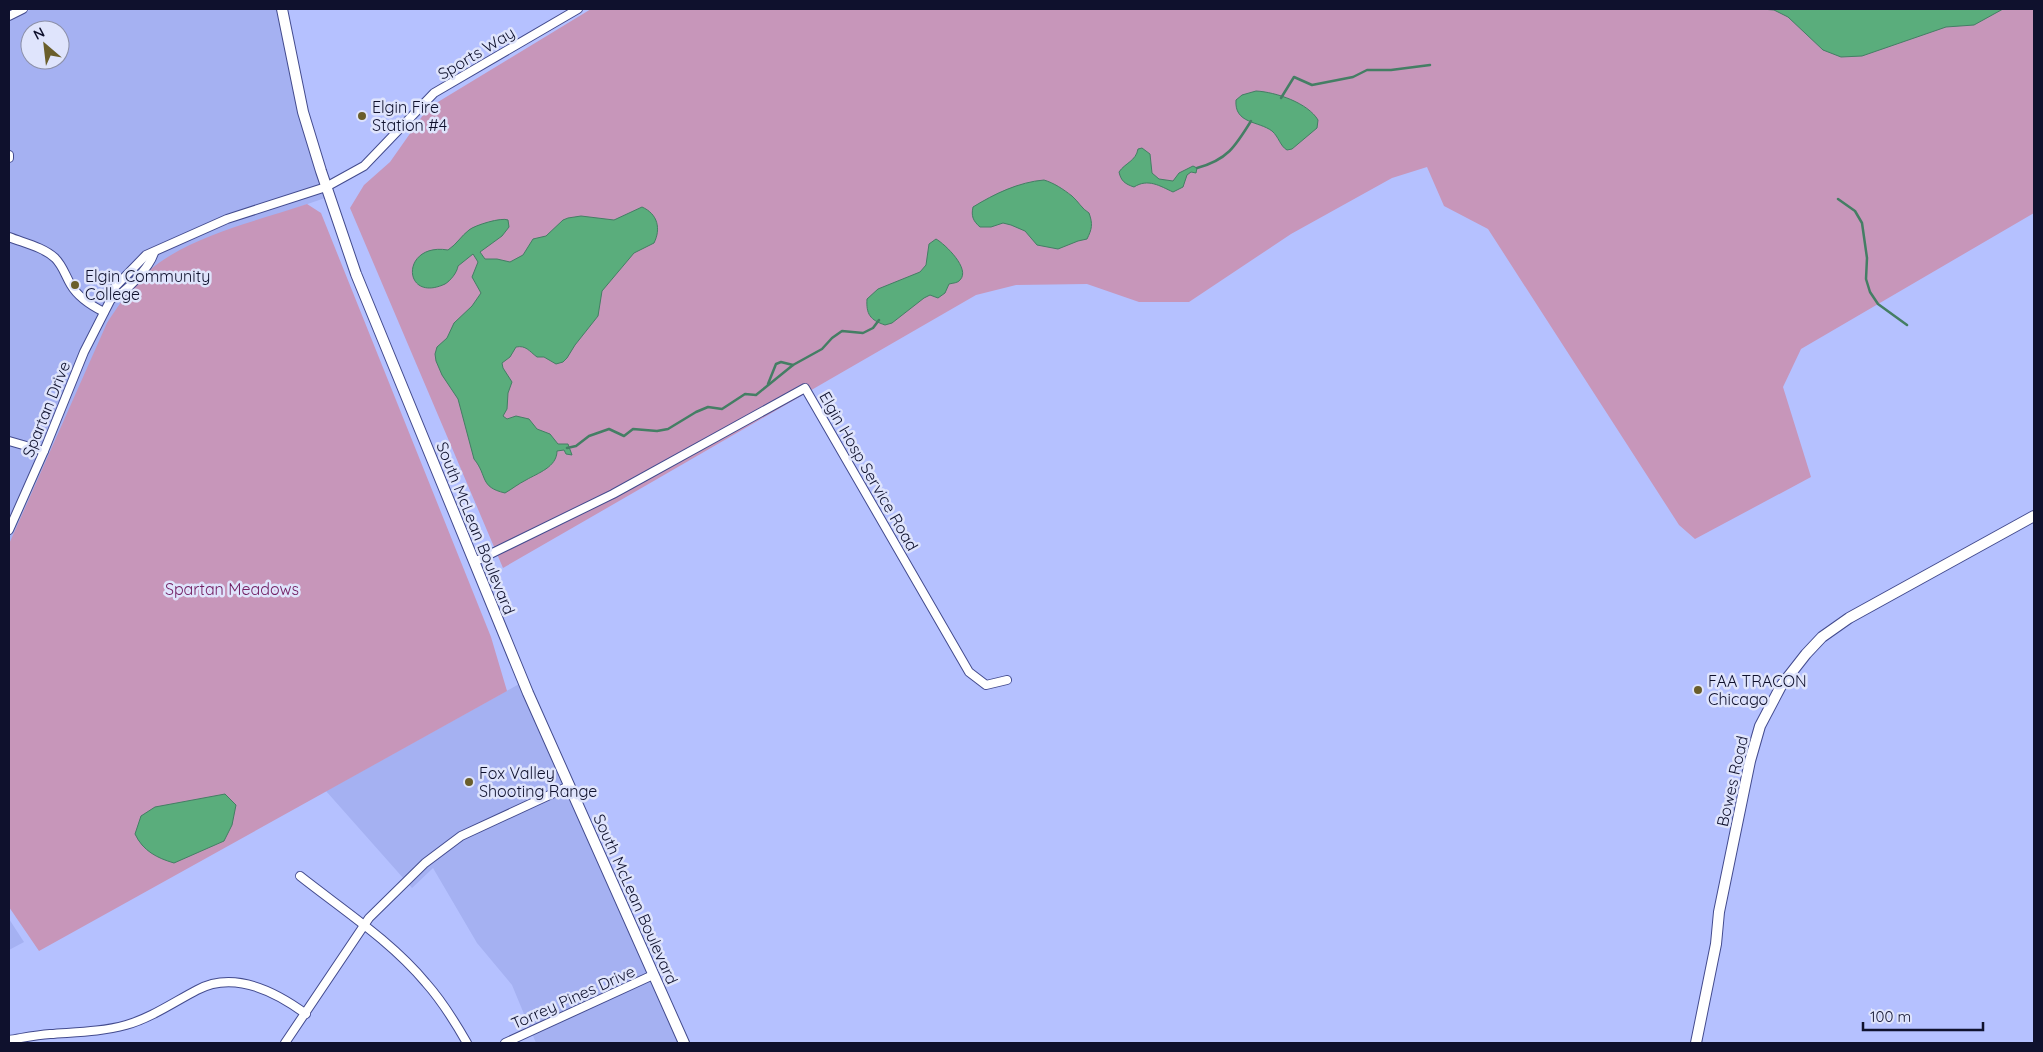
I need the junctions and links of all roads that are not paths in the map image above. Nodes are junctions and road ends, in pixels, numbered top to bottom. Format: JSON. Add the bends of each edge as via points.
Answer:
{"nodes":[{"id":1,"x":23,"y":9,"type":"edge"},
{"id":2,"x":282,"y":9,"type":"edge"},
{"id":3,"x":578,"y":9,"type":"edge"},
{"id":4,"x":9,"y":16,"type":"edge"},
{"id":5,"x":326,"y":187,"type":"junction"},
{"id":6,"x":9,"y":237,"type":"edge"},
{"id":7,"x":104,"y":312,"type":"junction"},
{"id":8,"x":9,"y":441,"type":"edge"},
{"id":9,"x":44,"y":451,"type":"junction"},
{"id":10,"x":2034,"y":516,"type":"edge"},
{"id":11,"x":9,"y":530,"type":"edge"},
{"id":12,"x":474,"y":562,"type":"junction"},
{"id":13,"x":1007,"y":680,"type":"dead end"},
{"id":14,"x":568,"y":786,"type":"junction"},
{"id":15,"x":300,"y":876,"type":"dead end"},
{"id":16,"x":364,"y":925,"type":"junction"},
{"id":17,"x":653,"y":976,"type":"junction"},
{"id":18,"x":306,"y":1014,"type":"junction"},
{"id":19,"x":9,"y":1040,"type":"edge"},
{"id":20,"x":285,"y":1043,"type":"edge"},
{"id":21,"x":467,"y":1043,"type":"edge"},
{"id":22,"x":504,"y":1043,"type":"edge"},
{"id":23,"x":684,"y":1043,"type":"edge"},
{"id":24,"x":1696,"y":1043,"type":"edge"}],
"edges":[{"from":1,"to":4,"type":"street"},
{"from":2,"to":5,"type":"main road","name":"South McLean Boulevard","via":[[303,112]]},
{"from":3,"to":5,"type":"street","name":"Sports Way","via":[[434,93],[364,166]]},
{"from":5,"to":7,"type":"street","name":"Spartan Drive","via":[[227,219],[146,255],[112,290]]},
{"from":5,"to":12,"type":"main road","name":"South McLean Boulevard","via":[[356,274]]},
{"from":6,"to":7,"type":"street","via":[[55,258],[80,296]]},
{"from":7,"to":9,"type":"street","name":"Spartan Drive","via":[[84,352]]},
{"from":8,"to":9,"type":"street"},
{"from":9,"to":11,"type":"street","name":"Spartan Drive"},
{"from":10,"to":24,"type":"main road","name":"Bowes Road","via":[[1860,610],[1835,627],[1806,654],[1781,686],[1760,726],[1750,761]]},
{"from":12,"to":13,"type":"street","name":"Elgin Hosp Service Road","via":[[622,489],[805,388],[969,672],[986,685]]},
{"from":12,"to":14,"type":"main road","name":"South McLean Boulevard"},
{"from":14,"to":16,"type":"street","via":[[462,836],[425,863]]},
{"from":14,"to":17,"type":"main road","name":"South McLean Boulevard"},
{"from":15,"to":16,"type":"street"},
{"from":16,"to":18,"type":"street"},
{"from":16,"to":21,"type":"street","via":[[427,984]]},
{"from":17,"to":22,"type":"street","name":"Torrey Pines Drive"},
{"from":17,"to":23,"type":"main road","name":"South McLean Boulevard"},
{"from":18,"to":19,"type":"street","via":[[268,990],[225,982],[205,986],[127,1025]]},
{"from":18,"to":20,"type":"street"}]}
